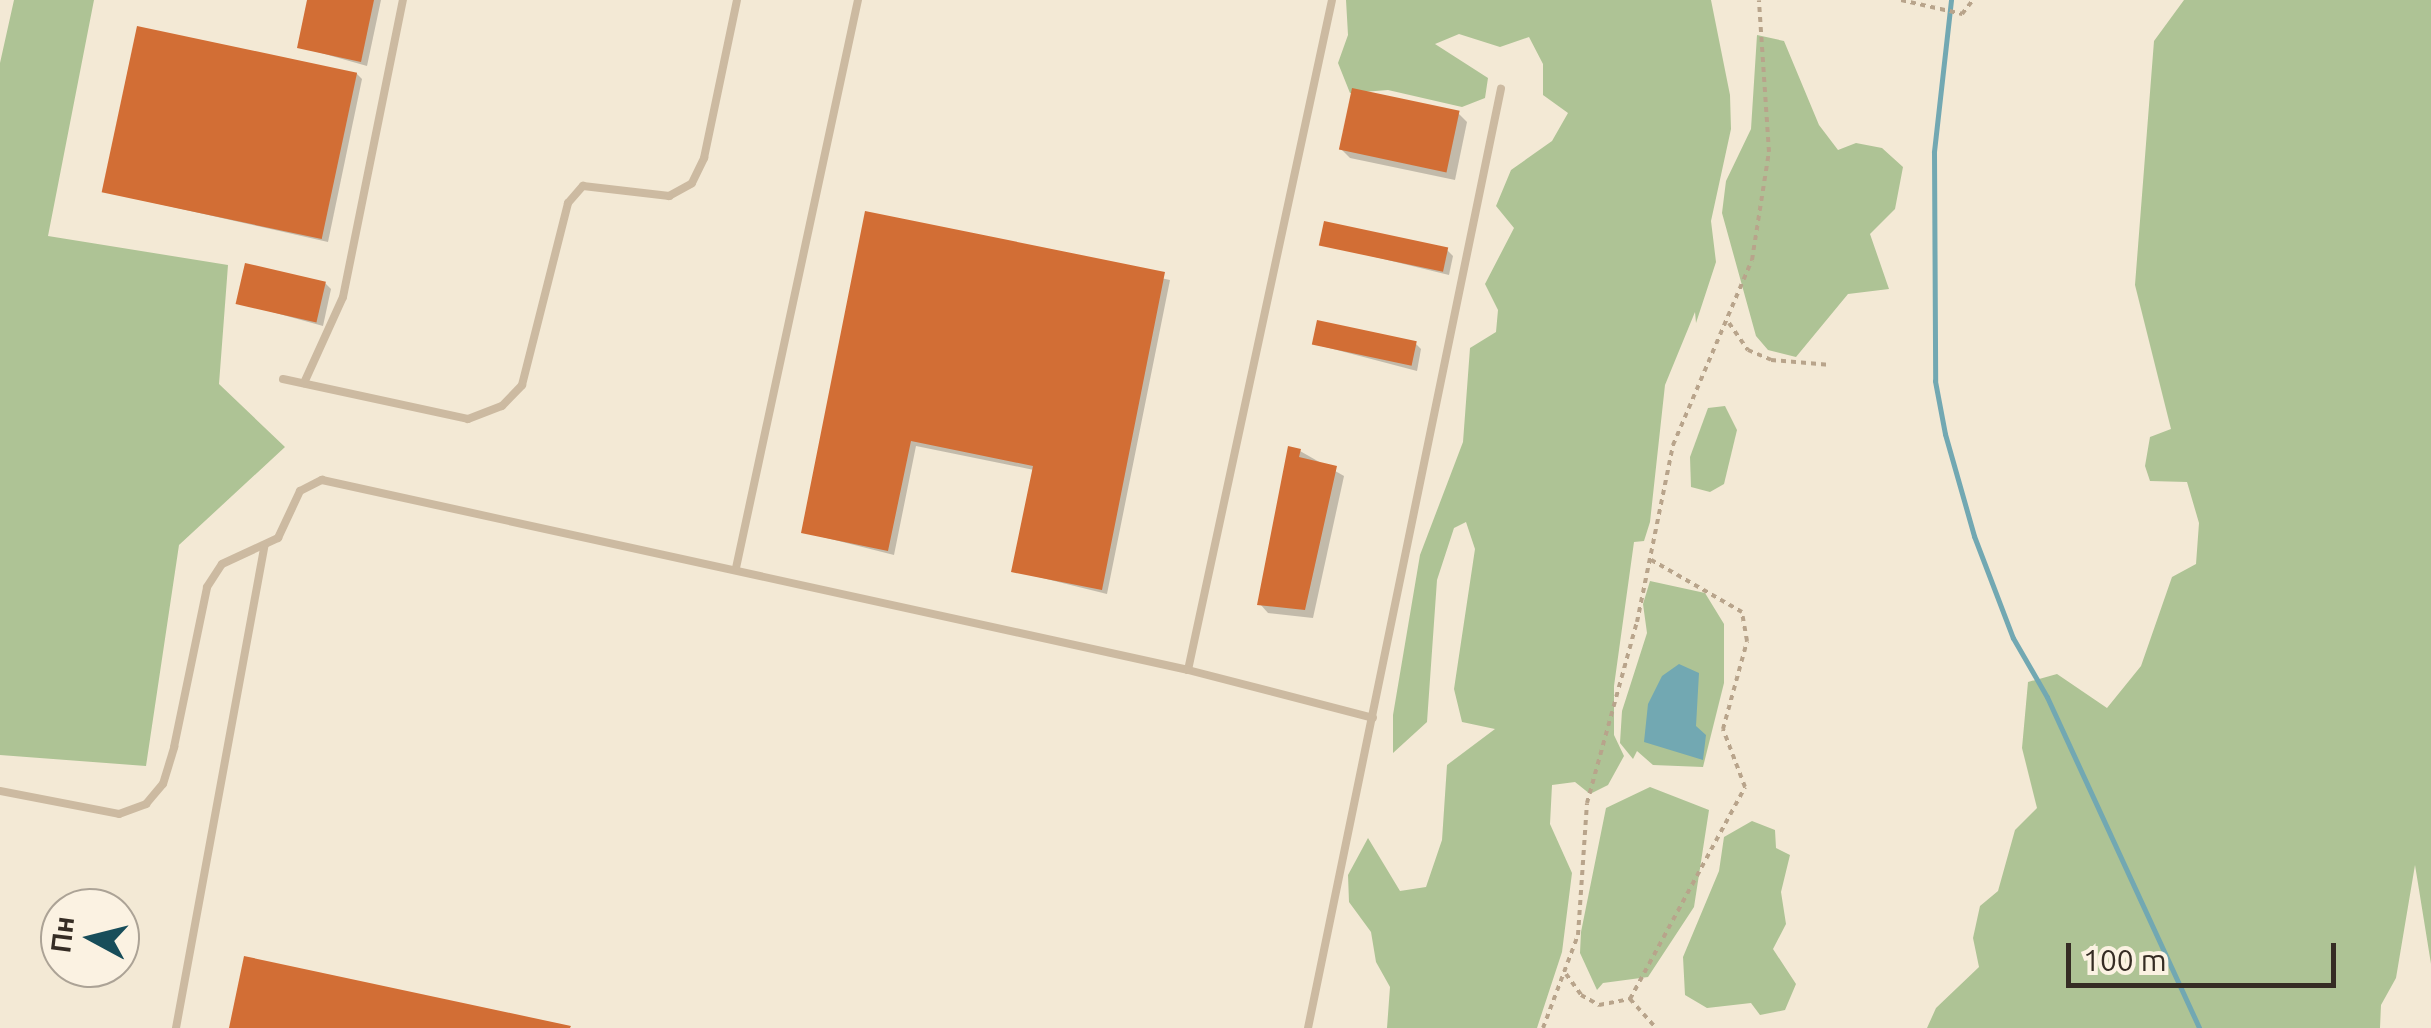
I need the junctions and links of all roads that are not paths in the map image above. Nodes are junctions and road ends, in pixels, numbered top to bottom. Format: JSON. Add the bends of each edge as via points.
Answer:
{"nodes":[{"id":1,"x":403,"y":0,"type":"edge"},
{"id":2,"x":737,"y":0,"type":"edge"},
{"id":3,"x":858,"y":0,"type":"edge"},
{"id":4,"x":1332,"y":0,"type":"edge"},
{"id":5,"x":1501,"y":89,"type":"dead end"},
{"id":6,"x":283,"y":379,"type":"dead end"},
{"id":7,"x":304,"y":383,"type":"junction"},
{"id":8,"x":265,"y":545,"type":"junction"},
{"id":9,"x":736,"y":568,"type":"junction"},
{"id":10,"x":1188,"y":670,"type":"junction"},
{"id":11,"x":1373,"y":718,"type":"junction"},
{"id":12,"x":0,"y":792,"type":"edge"},
{"id":13,"x":176,"y":1028,"type":"edge"},
{"id":14,"x":1308,"y":1028,"type":"edge"}],
"edges":[{"from":1,"to":7,"type":"lane","via":[[343,298]]},
{"from":2,"to":7,"type":"lane","via":[[704,158],[692,184],[669,196],[583,186],[568,203],[522,385],[502,406],[468,419]]},
{"from":3,"to":9,"type":"lane"},
{"from":4,"to":10,"type":"lane"},
{"from":5,"to":11,"type":"lane"},
{"from":6,"to":7,"type":"lane"},
{"from":8,"to":9,"type":"lane","via":[[278,538],[300,491],[322,480]]},
{"from":8,"to":12,"type":"lane","via":[[222,564],[207,587],[174,748],[163,784],[146,804],[118,814]]},
{"from":8,"to":13,"type":"lane"},
{"from":9,"to":10,"type":"lane"},
{"from":10,"to":11,"type":"lane"},
{"from":11,"to":14,"type":"lane"}]}
